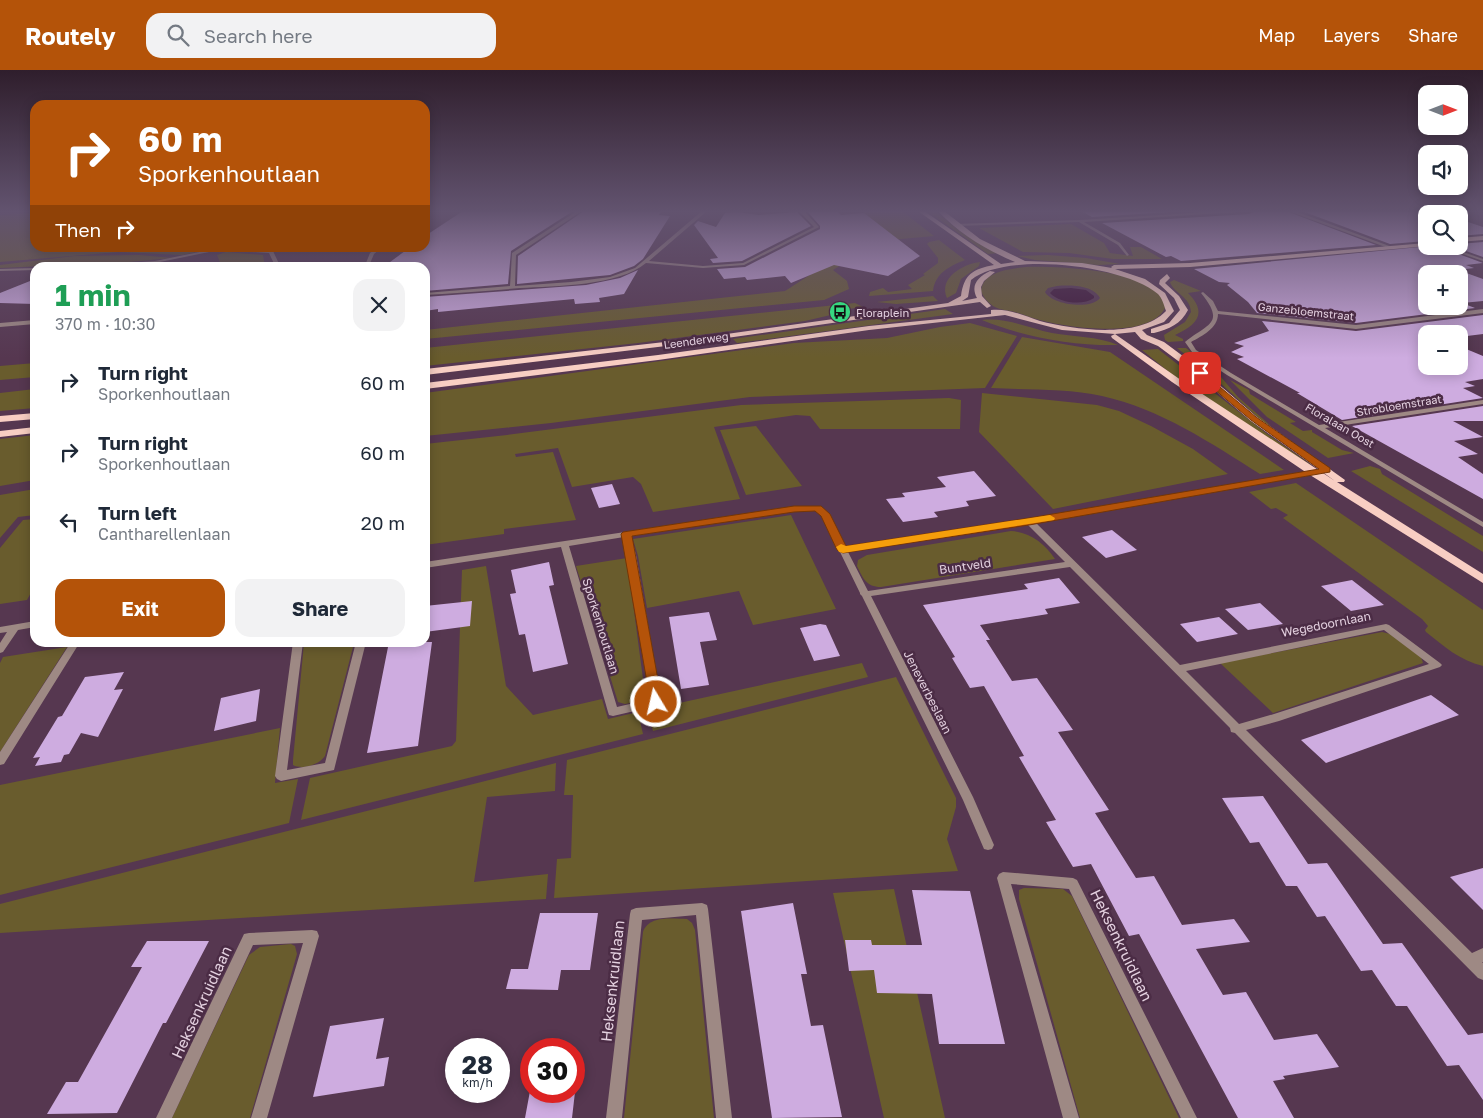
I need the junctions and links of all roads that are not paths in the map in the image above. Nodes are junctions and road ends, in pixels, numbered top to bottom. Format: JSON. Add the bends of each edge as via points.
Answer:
{"nodes":[{"id":1,"x":514,"y":260,"type":"edge"},
{"id":2,"x":648,"y":260,"type":"edge"},
{"id":3,"x":752,"y":260,"type":"edge"},
{"id":4,"x":985,"y":260,"type":"edge"},
{"id":5,"x":1018,"y":260,"type":"edge"},
{"id":6,"x":1242,"y":260,"type":"edge"},
{"id":7,"x":1289,"y":260,"type":"edge"},
{"id":8,"x":646,"y":262,"type":"junction"},
{"id":9,"x":1022,"y":262,"type":"junction"},
{"id":10,"x":1136,"y":266,"type":"junction"},
{"id":11,"x":998,"y":267,"type":"junction"},
{"id":12,"x":1104,"y":268,"type":"junction"},
{"id":13,"x":30,"y":269,"type":"edge"},
{"id":14,"x":0,"y":270,"type":"edge"},
{"id":15,"x":1114,"y":270,"type":"junction"},
{"id":16,"x":1167,"y":276,"type":"junction"},
{"id":17,"x":1151,"y":279,"type":"junction"},
{"id":18,"x":512,"y":288,"type":"junction"},
{"id":19,"x":1203,"y":293,"type":"dead end"},
{"id":20,"x":430,"y":294,"type":"edge"},
{"id":21,"x":981,"y":300,"type":"junction"},
{"id":22,"x":951,"y":303,"type":"junction"},
{"id":23,"x":1483,"y":311,"type":"edge"},
{"id":24,"x":1217,"y":312,"type":"junction"},
{"id":25,"x":999,"y":314,"type":"junction"},
{"id":26,"x":30,"y":322,"type":"edge"},
{"id":27,"x":0,"y":325,"type":"edge"},
{"id":28,"x":1139,"y":331,"type":"junction"},
{"id":29,"x":1150,"y":332,"type":"junction"},
{"id":30,"x":1114,"y":336,"type":"junction"},
{"id":31,"x":1161,"y":344,"type":"junction"},
{"id":32,"x":430,"y":371,"type":"edge"},
{"id":33,"x":430,"y":385,"type":"edge"},
{"id":34,"x":1483,"y":402,"type":"edge"},
{"id":35,"x":30,"y":416,"type":"edge"},
{"id":36,"x":0,"y":419,"type":"edge"},
{"id":37,"x":1319,"y":427,"type":"junction"},
{"id":38,"x":30,"y":431,"type":"edge"},
{"id":39,"x":0,"y":434,"type":"edge"},
{"id":40,"x":1327,"y":470,"type":"junction"},
{"id":41,"x":1314,"y":473,"type":"junction"},
{"id":42,"x":1029,"y":522,"type":"junction"},
{"id":43,"x":1400,"y":525,"type":"junction"},
{"id":44,"x":1483,"y":525,"type":"edge"},
{"id":45,"x":627,"y":534,"type":"junction"},
{"id":46,"x":564,"y":544,"type":"junction"},
{"id":47,"x":843,"y":550,"type":"junction"},
{"id":48,"x":430,"y":564,"type":"edge"},
{"id":49,"x":1070,"y":564,"type":"junction"},
{"id":50,"x":1483,"y":579,"type":"edge"},
{"id":51,"x":864,"y":594,"type":"junction"},
{"id":52,"x":30,"y":625,"type":"edge"},
{"id":53,"x":15,"y":627,"type":"junction"},
{"id":54,"x":0,"y":630,"type":"edge"},
{"id":55,"x":73,"y":647,"type":"edge"},
{"id":56,"x":297,"y":647,"type":"edge"},
{"id":57,"x":360,"y":647,"type":"edge"},
{"id":58,"x":0,"y":650,"type":"edge"},
{"id":59,"x":1178,"y":669,"type":"junction"},
{"id":60,"x":1235,"y":729,"type":"junction"},
{"id":61,"x":0,"y":761,"type":"edge"},
{"id":62,"x":988,"y":846,"type":"dead end"},
{"id":63,"x":1483,"y":955,"type":"edge"},
{"id":64,"x":1470,"y":960,"type":"junction"},
{"id":65,"x":1483,"y":973,"type":"edge"},
{"id":66,"x":164,"y":1118,"type":"edge"},
{"id":67,"x":259,"y":1118,"type":"edge"},
{"id":68,"x":614,"y":1118,"type":"edge"},
{"id":69,"x":724,"y":1118,"type":"edge"},
{"id":70,"x":1071,"y":1118,"type":"edge"},
{"id":71,"x":1189,"y":1118,"type":"edge"}],
"edges":[{"from":1,"to":18,"type":"street"},
{"from":2,"to":8,"type":"street"},
{"from":3,"to":8,"type":"street","via":[[744,264],[702,267]]},
{"from":4,"to":11,"type":"main road"},
{"from":5,"to":9,"type":"main road"},
{"from":6,"to":10,"type":"main road"},
{"from":7,"to":16,"type":"main road"},
{"from":8,"to":18,"type":"street","via":[[637,269],[611,278]]},
{"from":9,"to":11,"type":"main road"},
{"from":9,"to":12,"type":"main road"},
{"from":10,"to":12,"type":"main road"},
{"from":10,"to":15,"type":"main road"},
{"from":11,"to":15,"type":"main road","via":[[1042,264]]},
{"from":11,"to":21,"type":"main road","via":[[980,280],[976,291]]},
{"from":11,"to":22,"type":"main road","name":"Leenderweg","via":[[970,277],[965,282],[965,295]]},
{"from":12,"to":15,"type":"main road"},
{"from":13,"to":14,"type":"street"},
{"from":15,"to":17,"type":"main road"},
{"from":16,"to":17,"type":"main road"},
{"from":16,"to":29,"type":"main road","via":[[1162,284],[1178,297],[1184,310],[1172,325]]},
{"from":17,"to":28,"type":"main road","via":[[1169,302],[1170,311],[1162,320]]},
{"from":18,"to":20,"type":"street"},
{"from":19,"to":24,"type":"street"},
{"from":21,"to":22,"type":"main road","name":"Leenderweg"},
{"from":21,"to":25,"type":"main road"},
{"from":22,"to":32,"type":"main road","name":"Leenderweg","via":[[691,341]]},
{"from":23,"to":24,"type":"street","name":"Ganzebloemstraat","via":[[1356,327]]},
{"from":24,"to":37,"type":"street","name":"Floralaan Oost","via":[[1210,328],[1188,342],[1194,351]]},
{"from":25,"to":28,"type":"main road","via":[[1076,330]]},
{"from":25,"to":30,"type":"main road","via":[[1052,330]]},
{"from":25,"to":33,"type":"main road","name":"Leenderweg"},
{"from":26,"to":27,"type":"street"},
{"from":28,"to":29,"type":"main road"},
{"from":28,"to":30,"type":"main road"},
{"from":28,"to":31,"type":"main road","via":[[1152,342]]},
{"from":29,"to":31,"type":"main road"},
{"from":30,"to":41,"type":"main road"},
{"from":31,"to":40,"type":"main road","via":[[1254,418]]},
{"from":34,"to":37,"type":"street","name":"Strobloemstraat"},
{"from":35,"to":36,"type":"main road"},
{"from":37,"to":44,"type":"street","name":"Floralaan Oost"},
{"from":38,"to":39,"type":"main road"},
{"from":40,"to":41,"type":"street"},
{"from":40,"to":43,"type":"main road"},
{"from":41,"to":42,"type":"street"},
{"from":41,"to":43,"type":"main road"},
{"from":42,"to":47,"type":"street"},
{"from":42,"to":49,"type":"street"},
{"from":43,"to":50,"type":"main road"},
{"from":45,"to":46,"type":"street"},
{"from":45,"to":46,"type":"street","name":"Sporkenhoutlaan","via":[[656,702],[613,712]]},
{"from":45,"to":47,"type":"street","via":[[818,508],[825,514]]},
{"from":46,"to":48,"type":"street"},
{"from":47,"to":51,"type":"street","name":"Jeneverbeslaan"},
{"from":49,"to":51,"type":"street","name":"Buntveld"},
{"from":49,"to":59,"type":"street"},
{"from":51,"to":62,"type":"street","name":"Jeneverbeslaan","via":[[969,800]]},
{"from":52,"to":53,"type":"street"},
{"from":53,"to":54,"type":"street"},
{"from":53,"to":58,"type":"street"},
{"from":55,"to":61,"type":"street"},
{"from":56,"to":57,"type":"street","via":[[281,776],[330,766]]},
{"from":59,"to":60,"type":"street"},
{"from":59,"to":60,"type":"street","name":"Wegedoornlaan","via":[[1386,627],[1437,665]]},
{"from":60,"to":64,"type":"street"},
{"from":63,"to":64,"type":"street"},
{"from":64,"to":65,"type":"street"},
{"from":66,"to":67,"type":"street","name":"Heksenkruidlaan","via":[[249,939],[312,936]]},
{"from":68,"to":69,"type":"street","name":"Heksenkruidlaan","via":[[636,914],[702,909]]},
{"from":70,"to":71,"type":"street","name":"Heksenkruidlaan","via":[[1004,878],[1074,884]]}]}
